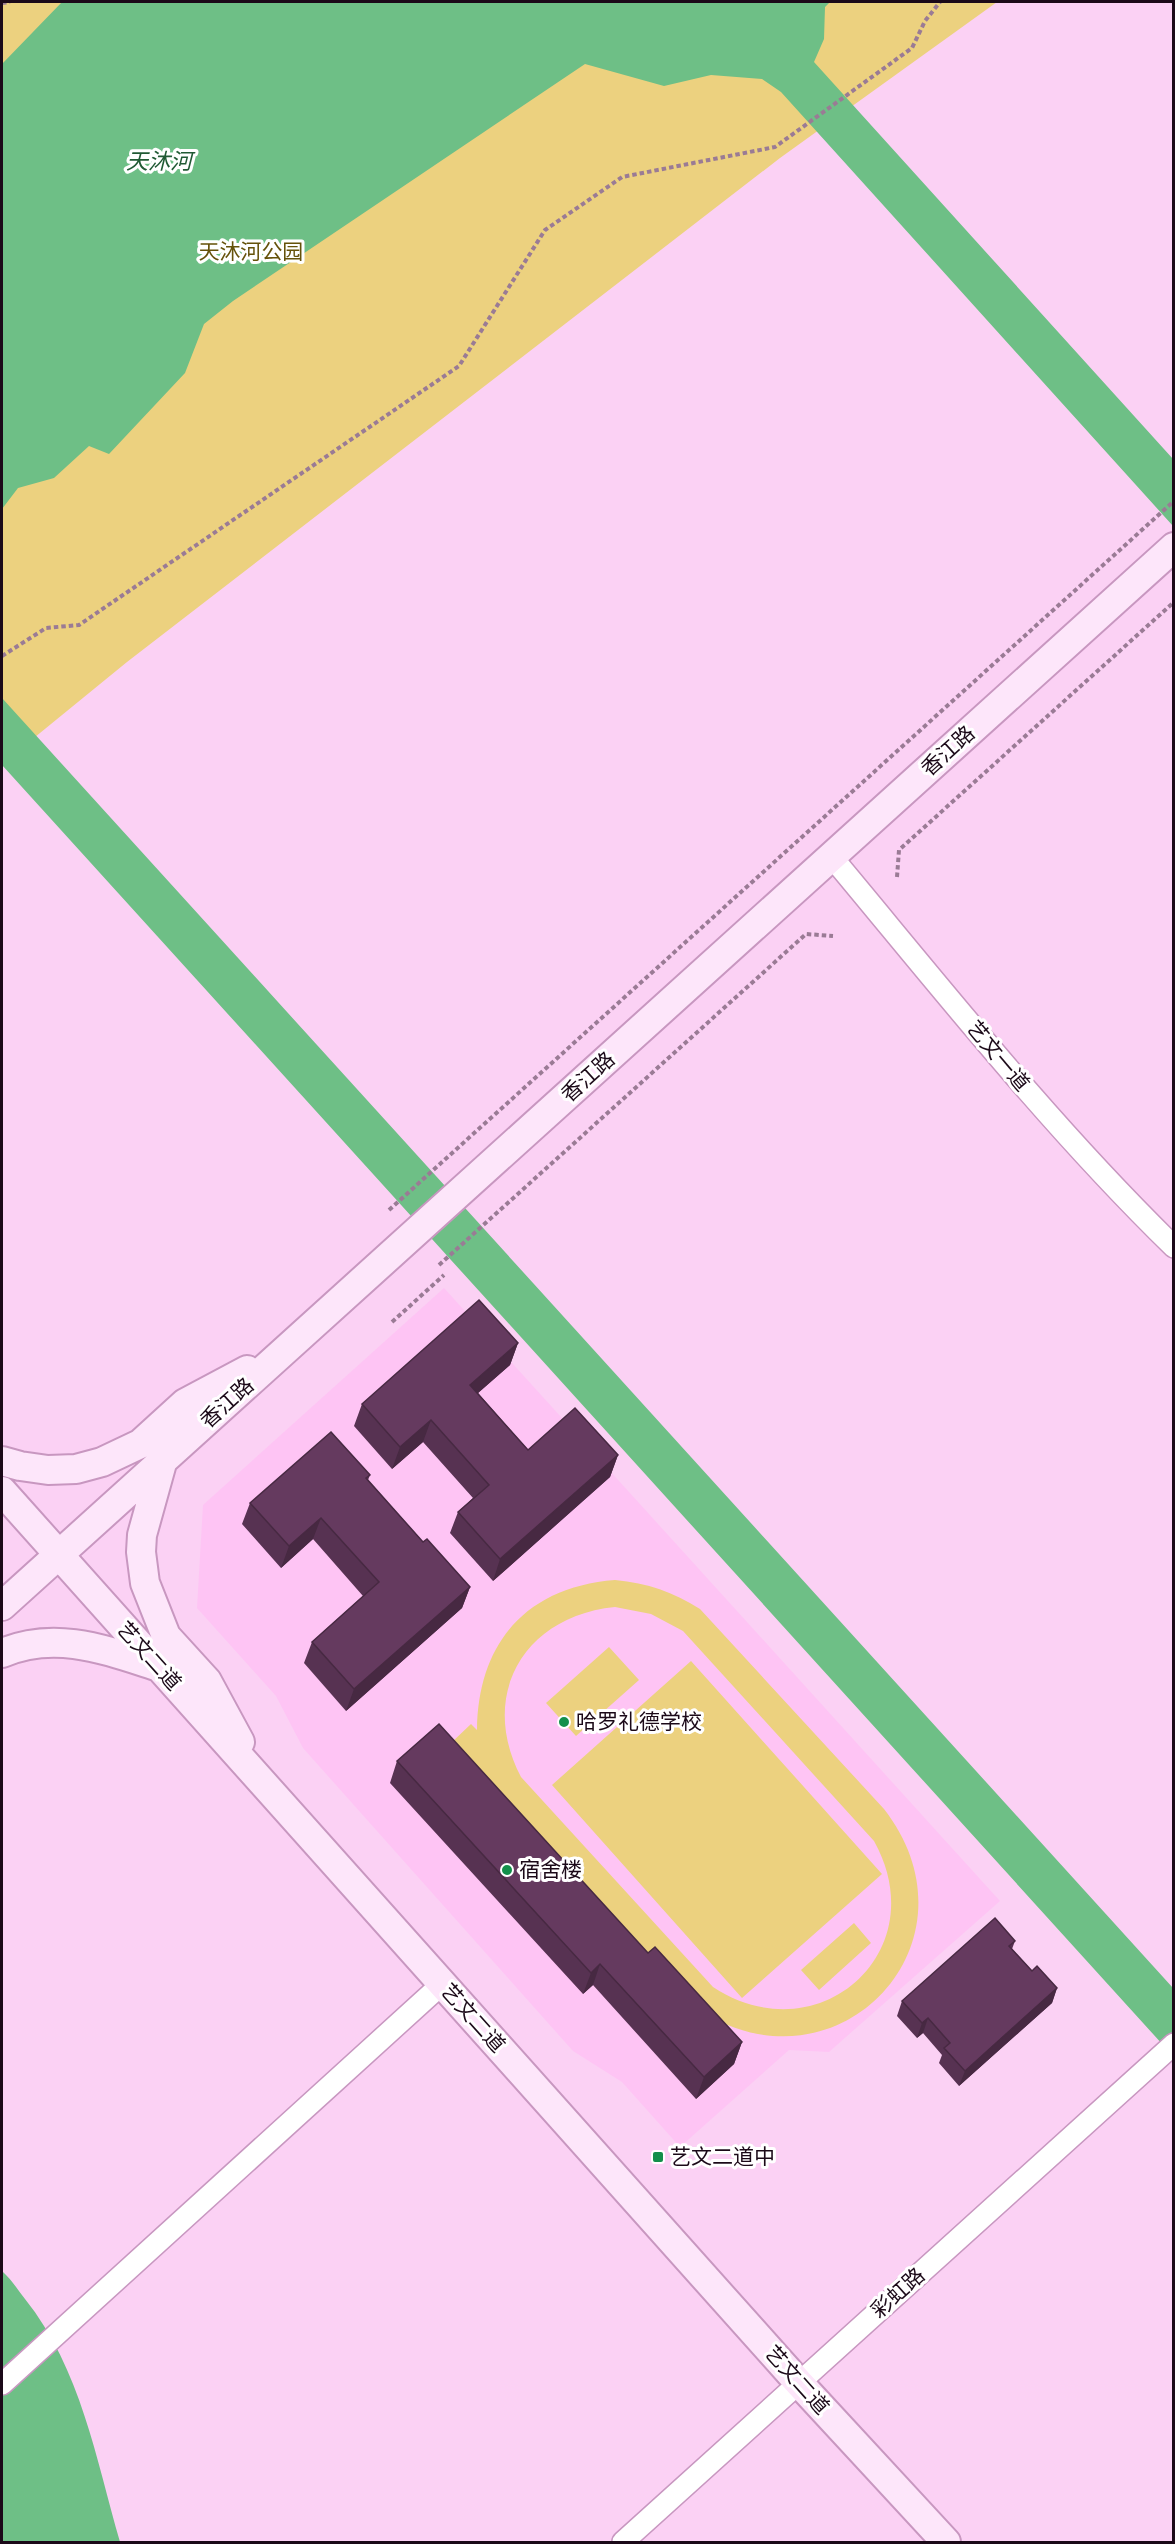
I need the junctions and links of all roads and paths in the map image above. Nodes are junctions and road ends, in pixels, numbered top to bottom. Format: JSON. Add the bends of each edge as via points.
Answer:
{"nodes":[{"id":1,"x":10,"y":2,"type":"edge"},
{"id":2,"x":940,"y":2,"type":"edge"},
{"id":3,"x":2,"y":3,"type":"edge"},
{"id":4,"x":1173,"y":501,"type":"edge"},
{"id":5,"x":1173,"y":547,"type":"edge"},
{"id":6,"x":1173,"y":602,"type":"edge"},
{"id":7,"x":2,"y":656,"type":"edge"},
{"id":8,"x":831,"y":856,"type":"junction"},
{"id":9,"x":897,"y":877,"type":"dead end"},
{"id":10,"x":832,"y":936,"type":"dead end"},
{"id":11,"x":389,"y":1210,"type":"dead end"},
{"id":12,"x":1173,"y":1248,"type":"edge"},
{"id":13,"x":439,"y":1265,"type":"dead end"},
{"id":14,"x":444,"y":1275,"type":"dead end"},
{"id":15,"x":392,"y":1322,"type":"dead end"},
{"id":16,"x":288,"y":1347,"type":"junction"},
{"id":17,"x":2,"y":1461,"type":"edge"},
{"id":18,"x":162,"y":1461,"type":"junction"},
{"id":19,"x":2,"y":1491,"type":"edge"},
{"id":20,"x":58,"y":1555,"type":"junction"},
{"id":21,"x":2,"y":1606,"type":"edge"},
{"id":22,"x":2,"y":1653,"type":"edge"},
{"id":23,"x":159,"y":1667,"type":"junction"},
{"id":24,"x":263,"y":1783,"type":"junction"},
{"id":25,"x":442,"y":1984,"type":"junction"},
{"id":26,"x":1166,"y":2050,"type":"edge"},
{"id":27,"x":800,"y":2383,"type":"junction"},
{"id":28,"x":2,"y":2384,"type":"edge"},
{"id":29,"x":623,"y":2542,"type":"edge"},
{"id":30,"x":946,"y":2542,"type":"edge"}],
"edges":[{"from":1,"to":3,"type":"path"},
{"from":2,"to":7,"type":"path","via":[[912,48],[775,147],[622,177],[545,230],[459,366],[79,625],[46,628]]},
{"from":4,"to":11,"type":"path"},
{"from":5,"to":8,"type":"main road","name":"香江路"},
{"from":6,"to":9,"type":"path","via":[[899,850]]},
{"from":8,"to":12,"type":"street","name":"艺文一道","via":[[1023,1086]]},
{"from":8,"to":16,"type":"main road","name":"香江路"},
{"from":10,"to":13,"type":"path","via":[[806,934]]},
{"from":14,"to":15,"type":"path"},
{"from":16,"to":17,"type":"main road","via":[[185,1403],[140,1444],[102,1462],[48,1470]]},
{"from":16,"to":18,"type":"main road","name":"香江路"},
{"from":18,"to":20,"type":"main road","name":"香江路"},
{"from":18,"to":24,"type":"main road","via":[[142,1535],[142,1568],[149,1598],[166,1636],[207,1680]]},
{"from":19,"to":20,"type":"main road","name":"艺文二道"},
{"from":20,"to":21,"type":"main road","name":"香江路"},
{"from":20,"to":23,"type":"main road","name":"艺文二道"},
{"from":22,"to":23,"type":"main road","via":[[28,1644],[68,1642]]},
{"from":23,"to":24,"type":"main road","name":"艺文二道"},
{"from":24,"to":25,"type":"main road","name":"艺文二道"},
{"from":25,"to":27,"type":"main road","name":"艺文二道"},
{"from":25,"to":28,"type":"street"},
{"from":26,"to":27,"type":"street","name":"彩虹路"},
{"from":27,"to":29,"type":"street","name":"彩虹路"},
{"from":27,"to":30,"type":"main road","name":"艺文二道"}]}
